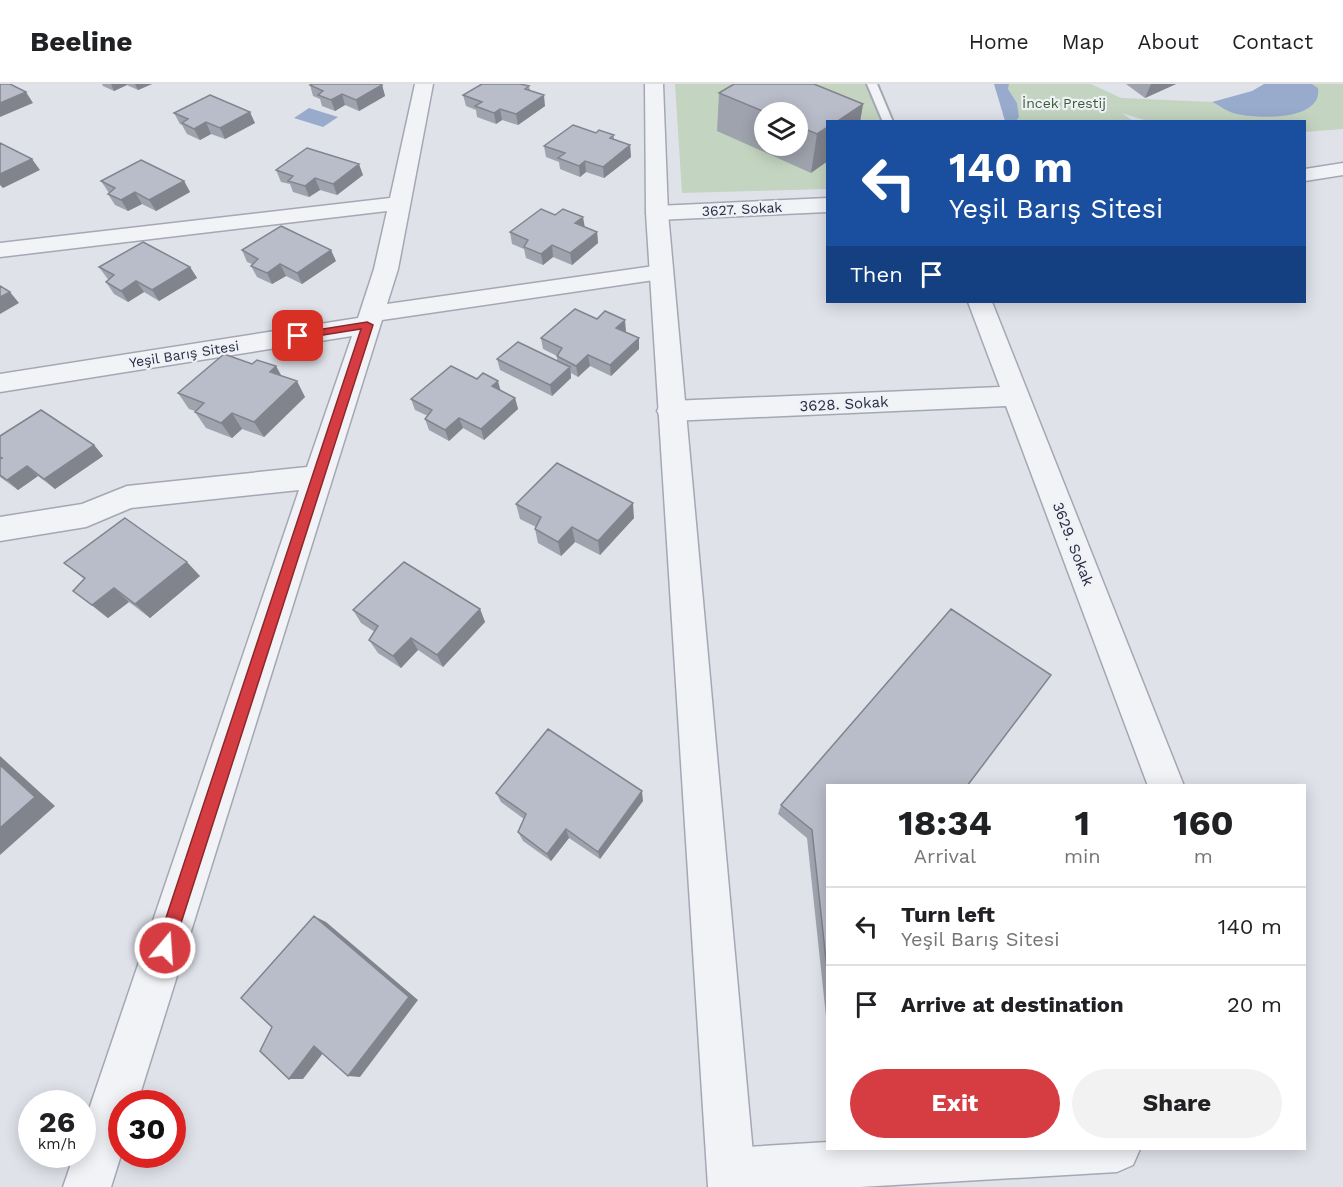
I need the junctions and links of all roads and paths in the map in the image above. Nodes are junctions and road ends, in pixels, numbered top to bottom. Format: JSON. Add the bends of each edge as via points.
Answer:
{"nodes":[{"id":1,"x":423,"y":84,"type":"edge"},
{"id":2,"x":654,"y":84,"type":"edge"},
{"id":3,"x":872,"y":84,"type":"edge"},
{"id":4,"x":887,"y":120,"type":"edge"},
{"id":5,"x":1343,"y":169,"type":"edge"},
{"id":6,"x":1306,"y":175,"type":"edge"},
{"id":7,"x":399,"y":203,"type":"junction"},
{"id":8,"x":826,"y":205,"type":"edge"},
{"id":9,"x":657,"y":213,"type":"junction"},
{"id":10,"x":0,"y":250,"type":"edge"},
{"id":11,"x":661,"y":272,"type":"junction"},
{"id":12,"x":980,"y":303,"type":"edge"},
{"id":13,"x":369,"y":320,"type":"junction"},
{"id":14,"x":0,"y":383,"type":"edge"},
{"id":15,"x":1016,"y":396,"type":"junction"},
{"id":16,"x":671,"y":411,"type":"junction"},
{"id":17,"x":318,"y":477,"type":"junction"},
{"id":18,"x":0,"y":529,"type":"edge"},
{"id":19,"x":1165,"y":784,"type":"edge"},
{"id":20,"x":1105,"y":1150,"type":"edge"},
{"id":21,"x":731,"y":1179,"type":"edge"},
{"id":22,"x":87,"y":1187,"type":"edge"}],
"edges":[{"from":1,"to":7,"type":"street"},
{"from":2,"to":9,"type":"street"},
{"from":3,"to":4,"type":"lane"},
{"from":5,"to":6,"type":"street"},
{"from":7,"to":10,"type":"street"},
{"from":7,"to":13,"type":"street","via":[[386,269]]},
{"from":8,"to":9,"type":"street","name":"3627. Sokak"},
{"from":9,"to":11,"type":"street"},
{"from":11,"to":13,"type":"street","name":"Yeşil Barış Sitesi"},
{"from":11,"to":16,"type":"street"},
{"from":12,"to":15,"type":"street","name":"3629. Sokak"},
{"from":13,"to":14,"type":"street","name":"Yeşil Barış Sitesi"},
{"from":13,"to":17,"type":"street"},
{"from":15,"to":16,"type":"street","name":"3628. Sokak"},
{"from":15,"to":19,"type":"street","name":"3629. Sokak"},
{"from":16,"to":21,"type":"street"},
{"from":17,"to":18,"type":"street","via":[[126,497],[87,515]]},
{"from":17,"to":22,"type":"street"},
{"from":20,"to":21,"type":"street"}]}
